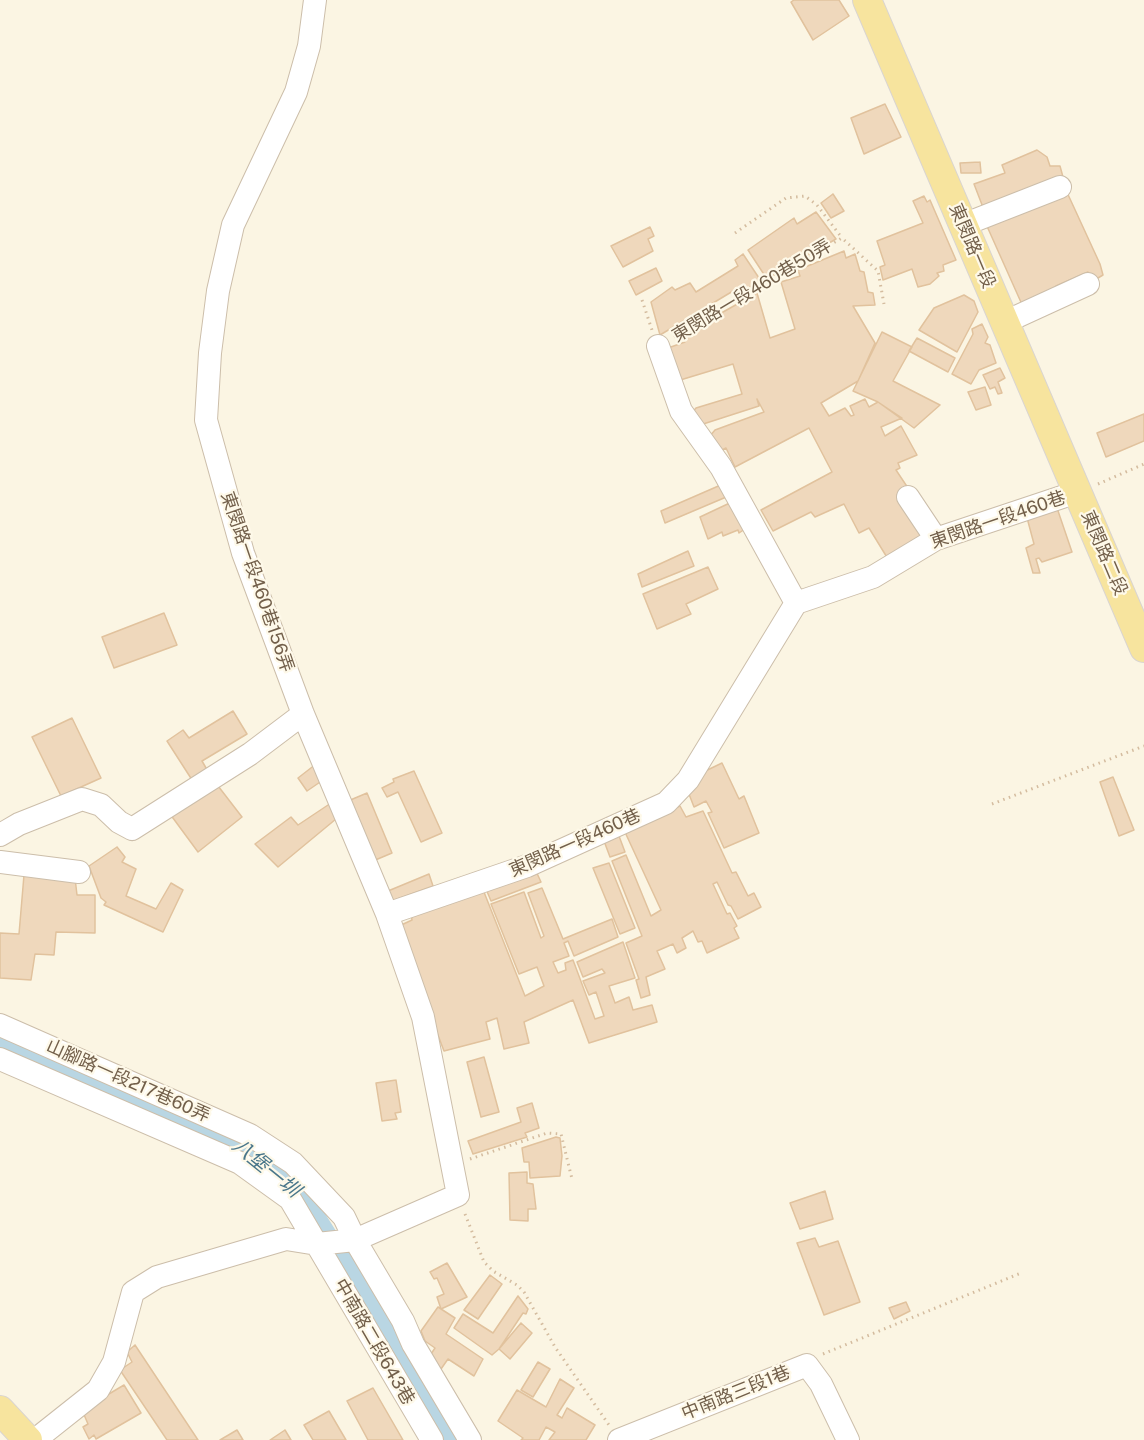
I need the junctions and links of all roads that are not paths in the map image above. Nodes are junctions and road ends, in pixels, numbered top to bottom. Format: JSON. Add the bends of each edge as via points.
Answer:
{"nodes":[{"id":1,"x":315,"y":0,"type":"edge"},
{"id":2,"x":867,"y":0,"type":"edge"},
{"id":3,"x":1060,"y":187,"type":"dead end"},
{"id":4,"x":963,"y":225,"type":"junction"},
{"id":5,"x":1088,"y":284,"type":"dead end"},
{"id":6,"x":1004,"y":323,"type":"junction"},
{"id":7,"x":658,"y":346,"type":"road end"},
{"id":8,"x":1077,"y":492,"type":"junction"},
{"id":9,"x":908,"y":497,"type":"dead end"},
{"id":10,"x":936,"y":539,"type":"junction"},
{"id":11,"x":796,"y":603,"type":"junction"},
{"id":12,"x":1144,"y":648,"type":"edge"},
{"id":13,"x":303,"y":714,"type":"junction"},
{"id":14,"x":0,"y":835,"type":"edge"},
{"id":15,"x":0,"y":862,"type":"edge"},
{"id":16,"x":79,"y":872,"type":"dead end"},
{"id":17,"x":387,"y":914,"type":"junction"},
{"id":18,"x":0,"y":1025,"type":"edge"},
{"id":19,"x":0,"y":1059,"type":"edge"},
{"id":20,"x":355,"y":1240,"type":"junction"},
{"id":21,"x":317,"y":1244,"type":"junction"},
{"id":22,"x":0,"y":1410,"type":"edge"},
{"id":23,"x":28,"y":1440,"type":"edge"},
{"id":24,"x":35,"y":1440,"type":"edge"},
{"id":25,"x":432,"y":1440,"type":"edge"},
{"id":26,"x":470,"y":1440,"type":"edge"},
{"id":27,"x":619,"y":1440,"type":"edge"},
{"id":28,"x":848,"y":1440,"type":"edge"}],
"edges":[{"from":1,"to":13,"type":"street","name":"東閔路一段460巷156弄","via":[[309,46],[296,92],[233,225],[218,291],[206,420],[243,553]]},
{"from":2,"to":4,"type":"main road","name":"東閔路一段"},
{"from":3,"to":4,"type":"street"},
{"from":4,"to":6,"type":"main road","name":"東閔路一段"},
{"from":5,"to":6,"type":"street"},
{"from":6,"to":8,"type":"main road","name":"東閔路一段"},
{"from":7,"to":11,"type":"street","name":"東閔路一段460巷50弄","via":[[681,411],[721,467]]},
{"from":8,"to":10,"type":"street","name":"東閔路一段460巷"},
{"from":8,"to":12,"type":"main road","name":"東閔路二段"},
{"from":9,"to":10,"type":"street"},
{"from":10,"to":11,"type":"street","name":"東閔路一段460巷","via":[[873,576]]},
{"from":11,"to":17,"type":"street","name":"東閔路一段460巷","via":[[688,780],[666,802],[527,866]]},
{"from":13,"to":14,"type":"street","via":[[250,754],[132,829],[100,805],[82,799]]},
{"from":13,"to":17,"type":"street","name":"東閔路一段460巷156弄"},
{"from":15,"to":16,"type":"street"},
{"from":17,"to":20,"type":"street","via":[[423,1017],[458,1195]]},
{"from":18,"to":20,"type":"street","name":"山腳路一段217巷60弄","via":[[250,1135],[293,1163],[344,1217]]},
{"from":19,"to":21,"type":"street","name":"中南路二段643巷","via":[[240,1163],[290,1199]]},
{"from":20,"to":21,"type":"street"},
{"from":20,"to":26,"type":"street","name":"山腳路一段217巷60弄"},
{"from":21,"to":24,"type":"street","via":[[286,1239],[157,1277],[133,1293],[114,1362],[98,1390]]},
{"from":21,"to":25,"type":"street","name":"中南路二段643巷"},
{"from":22,"to":23,"type":"main road"},
{"from":27,"to":28,"type":"street","name":"中南路三段1巷","via":[[807,1365],[821,1384]]}]}
